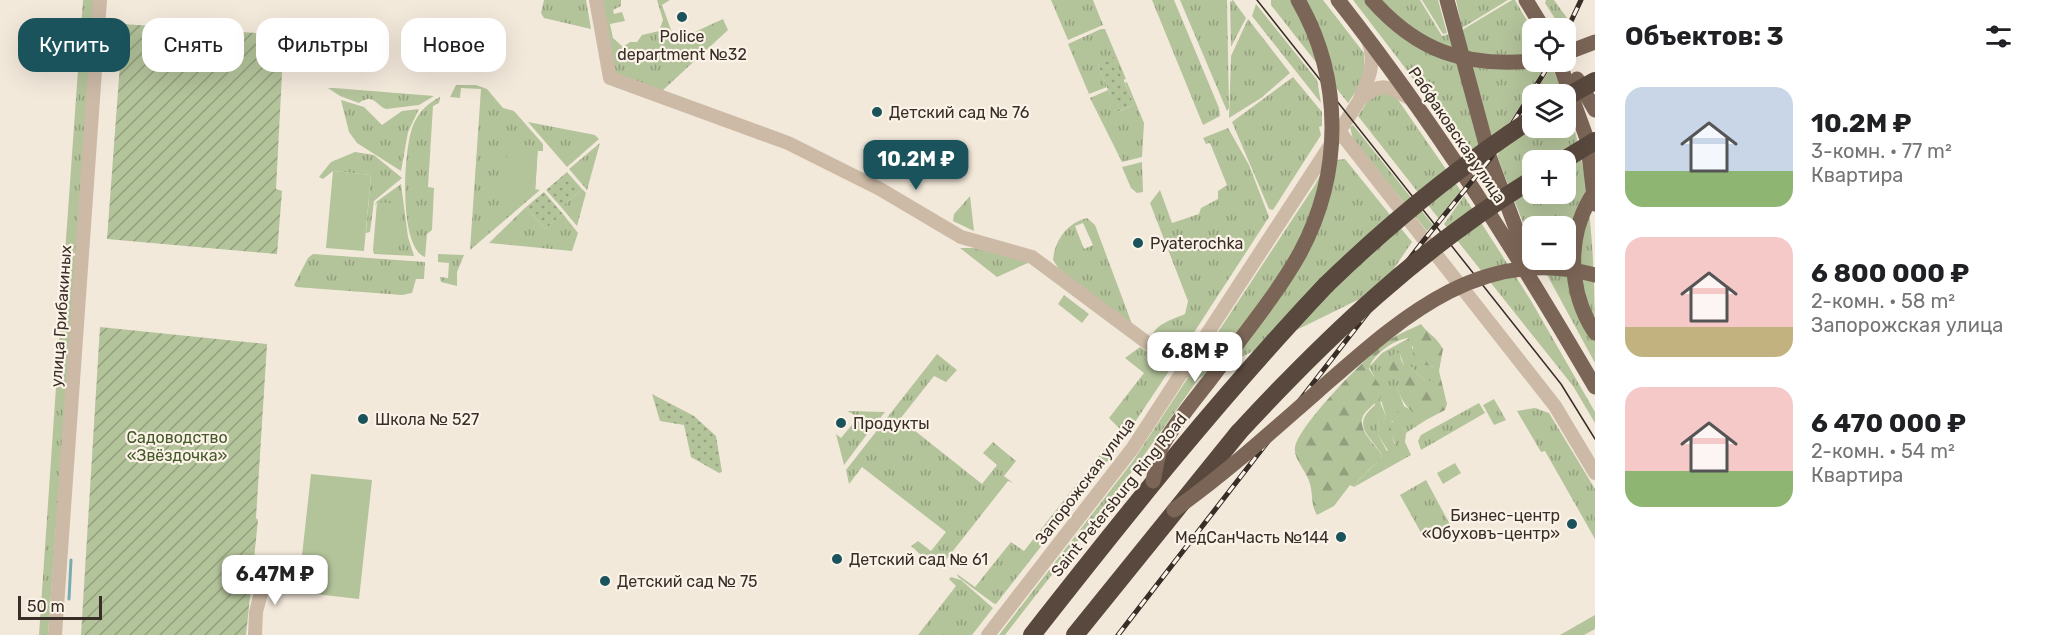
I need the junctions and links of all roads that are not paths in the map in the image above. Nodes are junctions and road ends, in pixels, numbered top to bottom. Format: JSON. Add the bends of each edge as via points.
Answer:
{"nodes":[{"id":1,"x":100,"y":0,"type":"edge"},
{"id":2,"x":596,"y":0,"type":"edge"},
{"id":3,"x":1298,"y":0,"type":"edge"},
{"id":4,"x":1338,"y":0,"type":"edge"},
{"id":5,"x":1372,"y":0,"type":"edge"},
{"id":6,"x":1447,"y":0,"type":"edge"},
{"id":7,"x":1526,"y":0,"type":"edge"},
{"id":8,"x":1537,"y":18,"type":"edge"},
{"id":9,"x":1366,"y":35,"type":"junction"},
{"id":10,"x":1595,"y":42,"type":"edge"},
{"id":11,"x":1576,"y":49,"type":"edge"},
{"id":12,"x":1522,"y":62,"type":"edge"},
{"id":13,"x":1563,"y":72,"type":"edge"},
{"id":14,"x":1571,"y":72,"type":"edge"},
{"id":15,"x":1595,"y":81,"type":"edge"},
{"id":16,"x":1576,"y":91,"type":"edge"},
{"id":17,"x":1359,"y":100,"type":"junction"},
{"id":18,"x":1413,"y":100,"type":"junction"},
{"id":19,"x":1595,"y":110,"type":"edge"},
{"id":20,"x":1522,"y":125,"type":"edge"},
{"id":21,"x":1339,"y":131,"type":"junction"},
{"id":22,"x":1595,"y":141,"type":"edge"},
{"id":23,"x":1576,"y":153,"type":"edge"},
{"id":24,"x":1522,"y":186,"type":"edge"},
{"id":25,"x":1595,"y":191,"type":"edge"},
{"id":26,"x":1595,"y":204,"type":"edge"},
{"id":27,"x":1595,"y":275,"type":"edge"},
{"id":28,"x":1538,"y":288,"type":"junction"},
{"id":29,"x":1595,"y":333,"type":"edge"},
{"id":30,"x":1185,"y":371,"type":"junction"},
{"id":31,"x":1595,"y":387,"type":"edge"},
{"id":32,"x":1595,"y":473,"type":"edge"},
{"id":33,"x":1153,"y":481,"type":"junction"},
{"id":34,"x":1174,"y":510,"type":"junction"},
{"id":35,"x":266,"y":574,"type":"dead end"},
{"id":36,"x":55,"y":635,"type":"edge"},
{"id":37,"x":255,"y":635,"type":"edge"},
{"id":38,"x":988,"y":635,"type":"edge"},
{"id":39,"x":1032,"y":635,"type":"edge"},
{"id":40,"x":1075,"y":635,"type":"edge"}],
"edges":[{"from":1,"to":36,"type":"street","name":"улица Грибакиных"},
{"from":2,"to":30,"type":"street","via":[[610,78],[788,143],[880,189],[961,237],[1032,257]]},
{"from":3,"to":33,"type":"main road","bridge":true,"via":[[1322,52],[1330,86],[1331,163],[1322,198],[1300,253],[1161,447]]},
{"from":4,"to":9,"type":"main road","name":"Рабфаковская улица"},
{"from":5,"to":12,"type":"main road","bridge":true,"via":[[1407,33],[1458,58]]},
{"from":6,"to":28,"type":"main road","via":[[1490,159]]},
{"from":7,"to":8,"type":"main road"},
{"from":9,"to":17,"type":"street","via":[[1372,49],[1371,64]]},
{"from":9,"to":18,"type":"main road","name":"Рабфаковская улица"},
{"from":10,"to":11,"type":"main road"},
{"from":13,"to":26,"type":"main road","via":[[1587,139]]},
{"from":14,"to":19,"type":"main road"},
{"from":15,"to":16,"type":"highway","bridge":true},
{"from":17,"to":18,"type":"street","via":[[1377,87],[1386,86]]},
{"from":17,"to":21,"type":"street","name":"Запорожская улица"},
{"from":18,"to":28,"type":"main road","name":"Рабфаковская улица"},
{"from":20,"to":33,"type":"highway","name":"Saint Petersburg Ring Road","bridge":true,"via":[[1422,198],[1359,253],[1272,342]]},
{"from":21,"to":30,"type":"street","name":"Запорожская улица"},
{"from":21,"to":32,"type":"street","via":[[1555,406]]},
{"from":22,"to":23,"type":"highway","bridge":true},
{"from":24,"to":34,"type":"highway","bridge":true,"via":[[1459,229],[1365,304],[1287,380]]},
{"from":25,"to":29,"type":"main road","bridge":true,"via":[[1581,217],[1573,261],[1576,289]]},
{"from":27,"to":34,"type":"main road","bridge":true,"via":[[1542,268],[1506,272],[1467,283],[1426,303],[1379,338],[1223,475]]},
{"from":28,"to":31,"type":"main road","name":"Рабфаковская улица"},
{"from":30,"to":38,"type":"street","name":"Запорожская улица","via":[[1132,449]]},
{"from":33,"to":39,"type":"highway","name":"Saint Petersburg Ring Road"},
{"from":34,"to":40,"type":"highway"},
{"from":35,"to":37,"type":"street","via":[[256,612]]}]}
